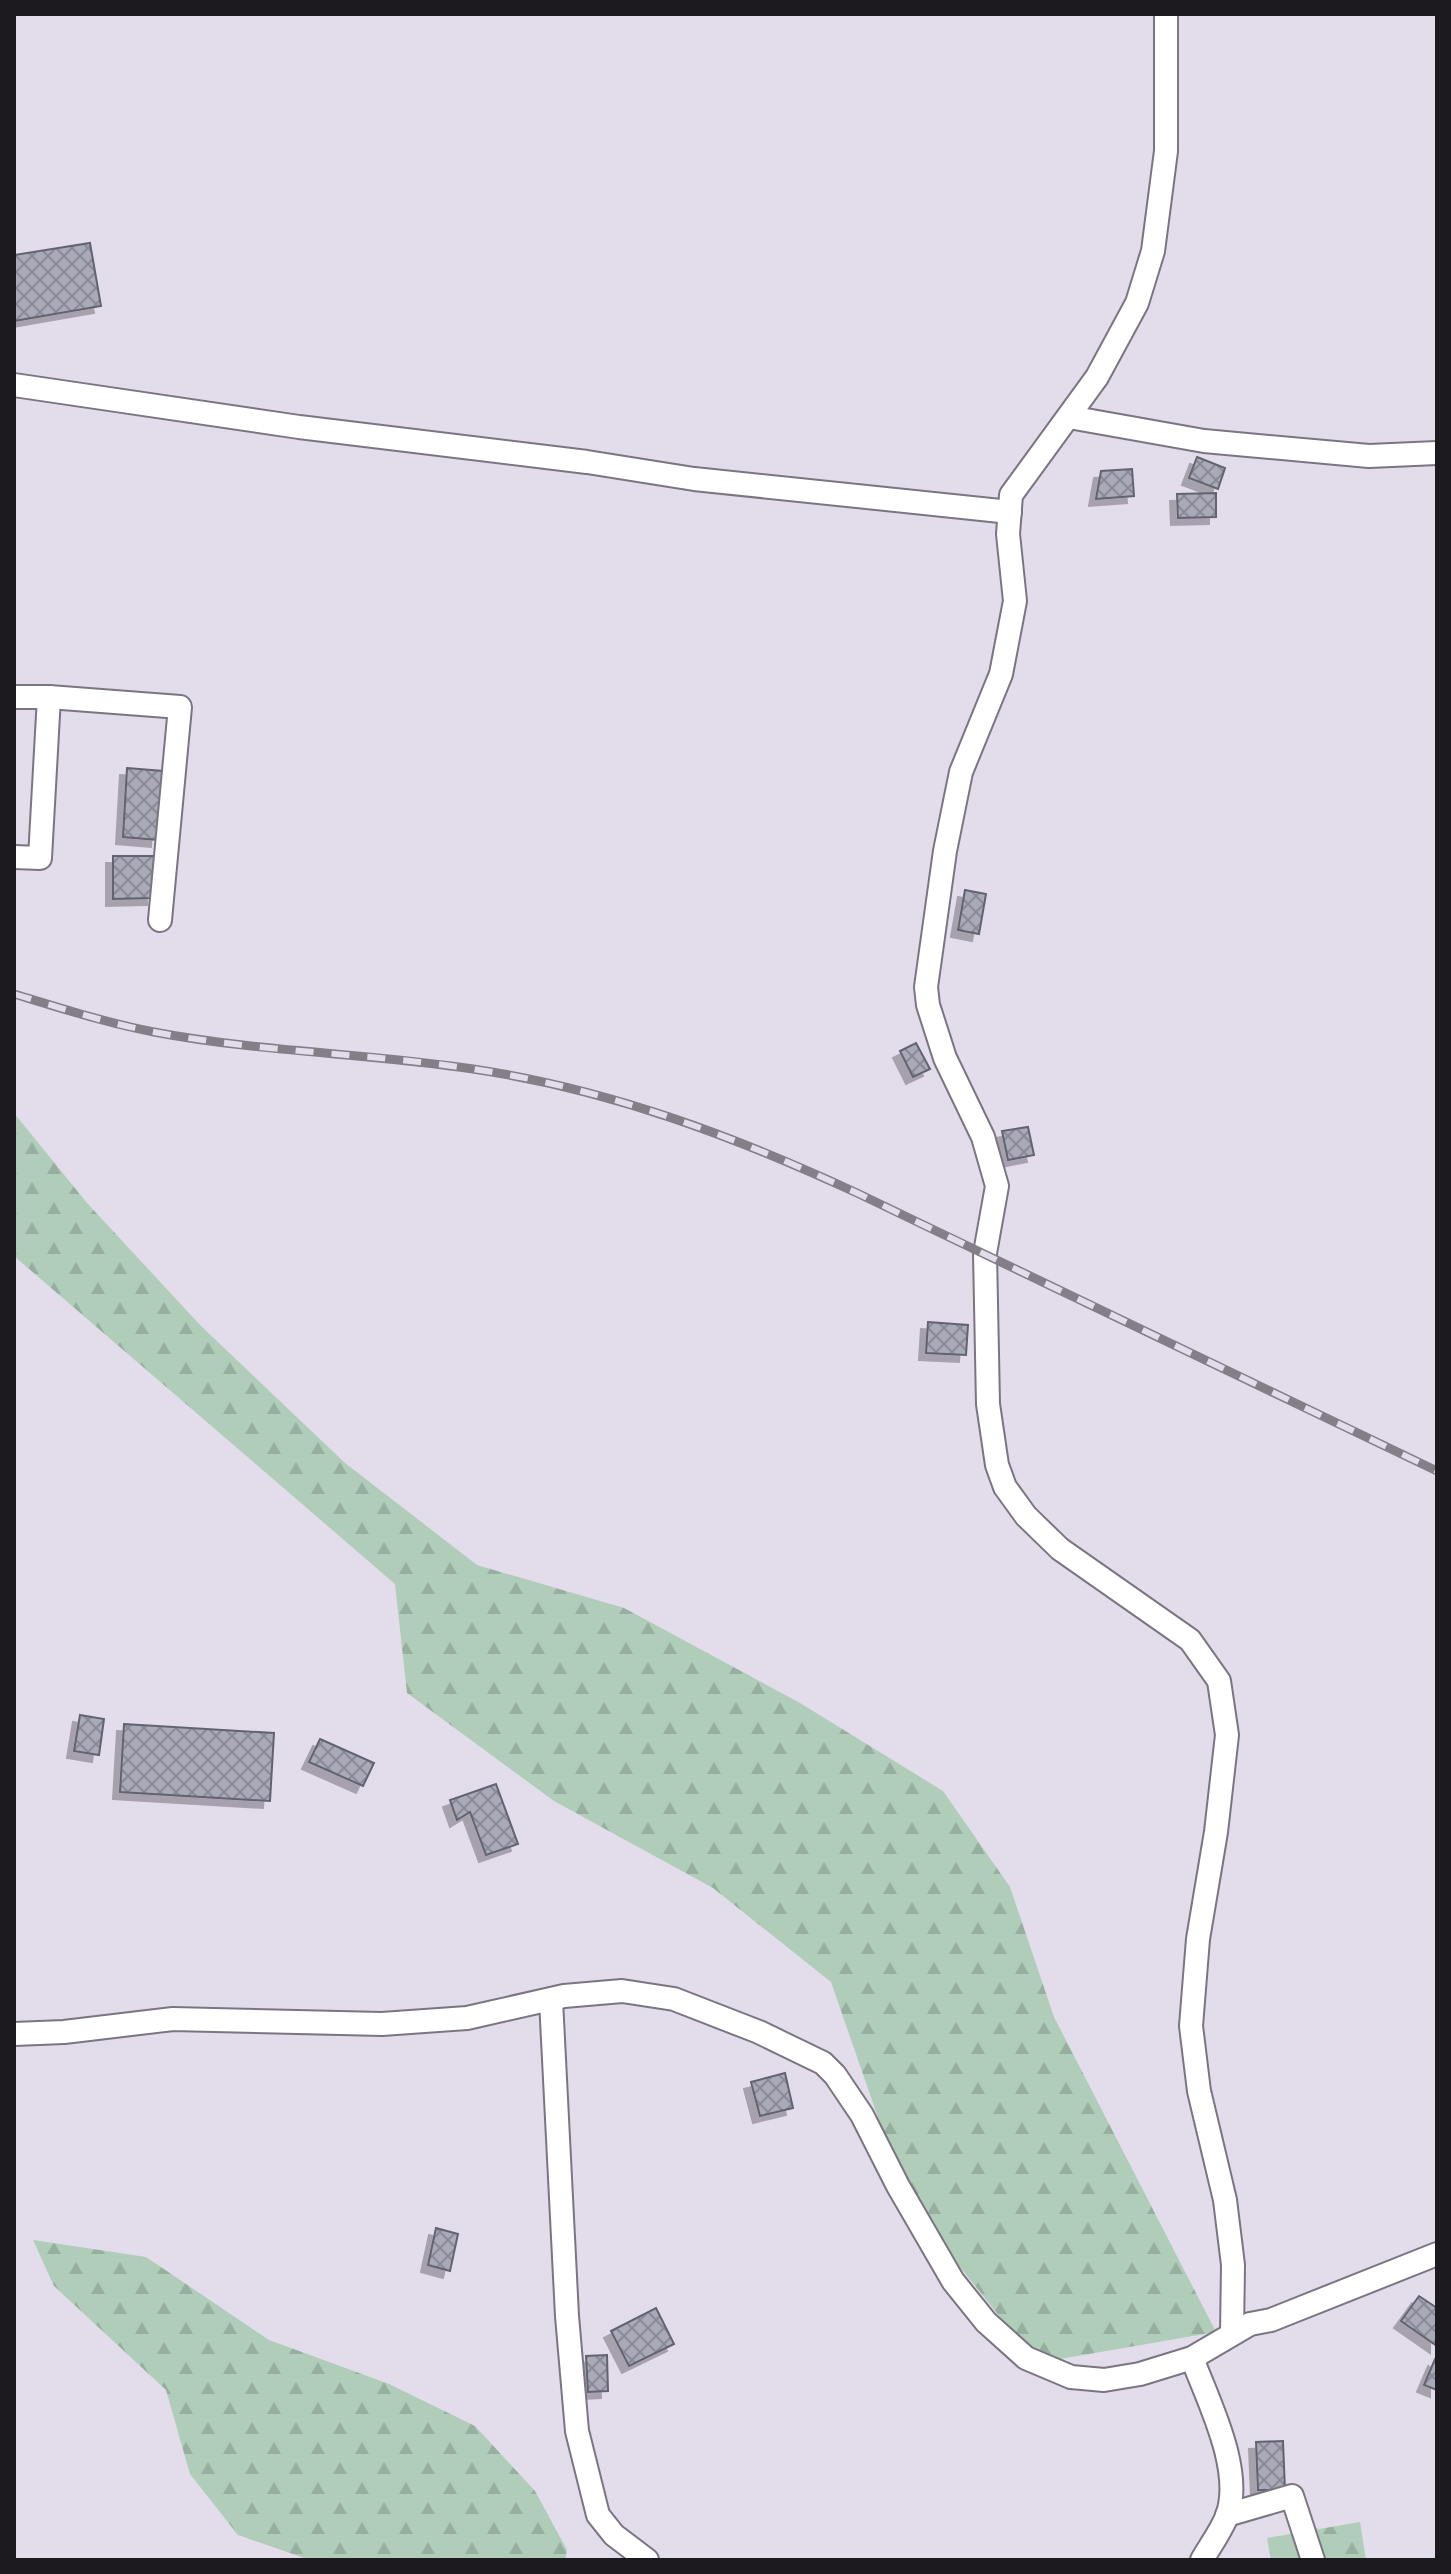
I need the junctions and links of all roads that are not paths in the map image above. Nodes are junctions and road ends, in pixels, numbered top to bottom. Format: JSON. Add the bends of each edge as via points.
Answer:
{"nodes":[{"id":1,"x":1166,"y":14,"type":"edge"},
{"id":2,"x":14,"y":385,"type":"edge"},
{"id":3,"x":1069,"y":417,"type":"junction"},
{"id":4,"x":1437,"y":453,"type":"edge"},
{"id":5,"x":1010,"y":512,"type":"junction"},
{"id":6,"x":14,"y":697,"type":"edge"},
{"id":7,"x":49,"y":697,"type":"junction"},
{"id":8,"x":14,"y":857,"type":"edge"},
{"id":9,"x":160,"y":920,"type":"dead end"},
{"id":10,"x":551,"y":2000,"type":"junction"},
{"id":11,"x":14,"y":2034,"type":"edge"},
{"id":12,"x":1437,"y":2254,"type":"edge"},
{"id":13,"x":1232,"y":2333,"type":"junction"},
{"id":14,"x":1192,"y":2358,"type":"junction"},
{"id":15,"x":1227,"y":2515,"type":"junction"},
{"id":16,"x":647,"y":2560,"type":"edge"},
{"id":17,"x":1202,"y":2560,"type":"edge"},
{"id":18,"x":1313,"y":2560,"type":"edge"}],
"edges":[{"from":1,"to":3,"type":"street","via":[[1166,151],[1153,251],[1137,303]]},
{"from":2,"to":5,"type":"street","via":[[694,479]]},
{"from":3,"to":4,"type":"street","via":[[1204,441],[1369,456]]},
{"from":3,"to":5,"type":"street","via":[[1011,495]]},
{"from":5,"to":13,"type":"street","via":[[1015,601],[1001,674],[961,772],[945,851],[928,1005],[945,1058],[983,1137],[997,1186],[985,1253],[988,1404],[1005,1487],[1060,1549],[1190,1640],[1219,1681],[1227,1735],[1191,2026],[1199,2091],[1225,2200],[1233,2265]]},
{"from":6,"to":7,"type":"street"},
{"from":7,"to":8,"type":"street","via":[[40,858]]},
{"from":7,"to":9,"type":"street","via":[[180,707]]},
{"from":10,"to":11,"type":"street","via":[[467,2018],[382,2024],[173,2019]]},
{"from":10,"to":14,"type":"street","via":[[622,1991],[674,1999],[823,2063],[862,2115],[953,2281],[986,2322],[1026,2358],[1071,2377],[1104,2380]]},
{"from":10,"to":16,"type":"street","via":[[577,2431],[598,2515]]},
{"from":12,"to":13,"type":"street"},
{"from":13,"to":14,"type":"street"},
{"from":14,"to":15,"type":"street","via":[[1231,2465]]},
{"from":15,"to":17,"type":"street"},
{"from":15,"to":18,"type":"street","via":[[1292,2496]]}]}
